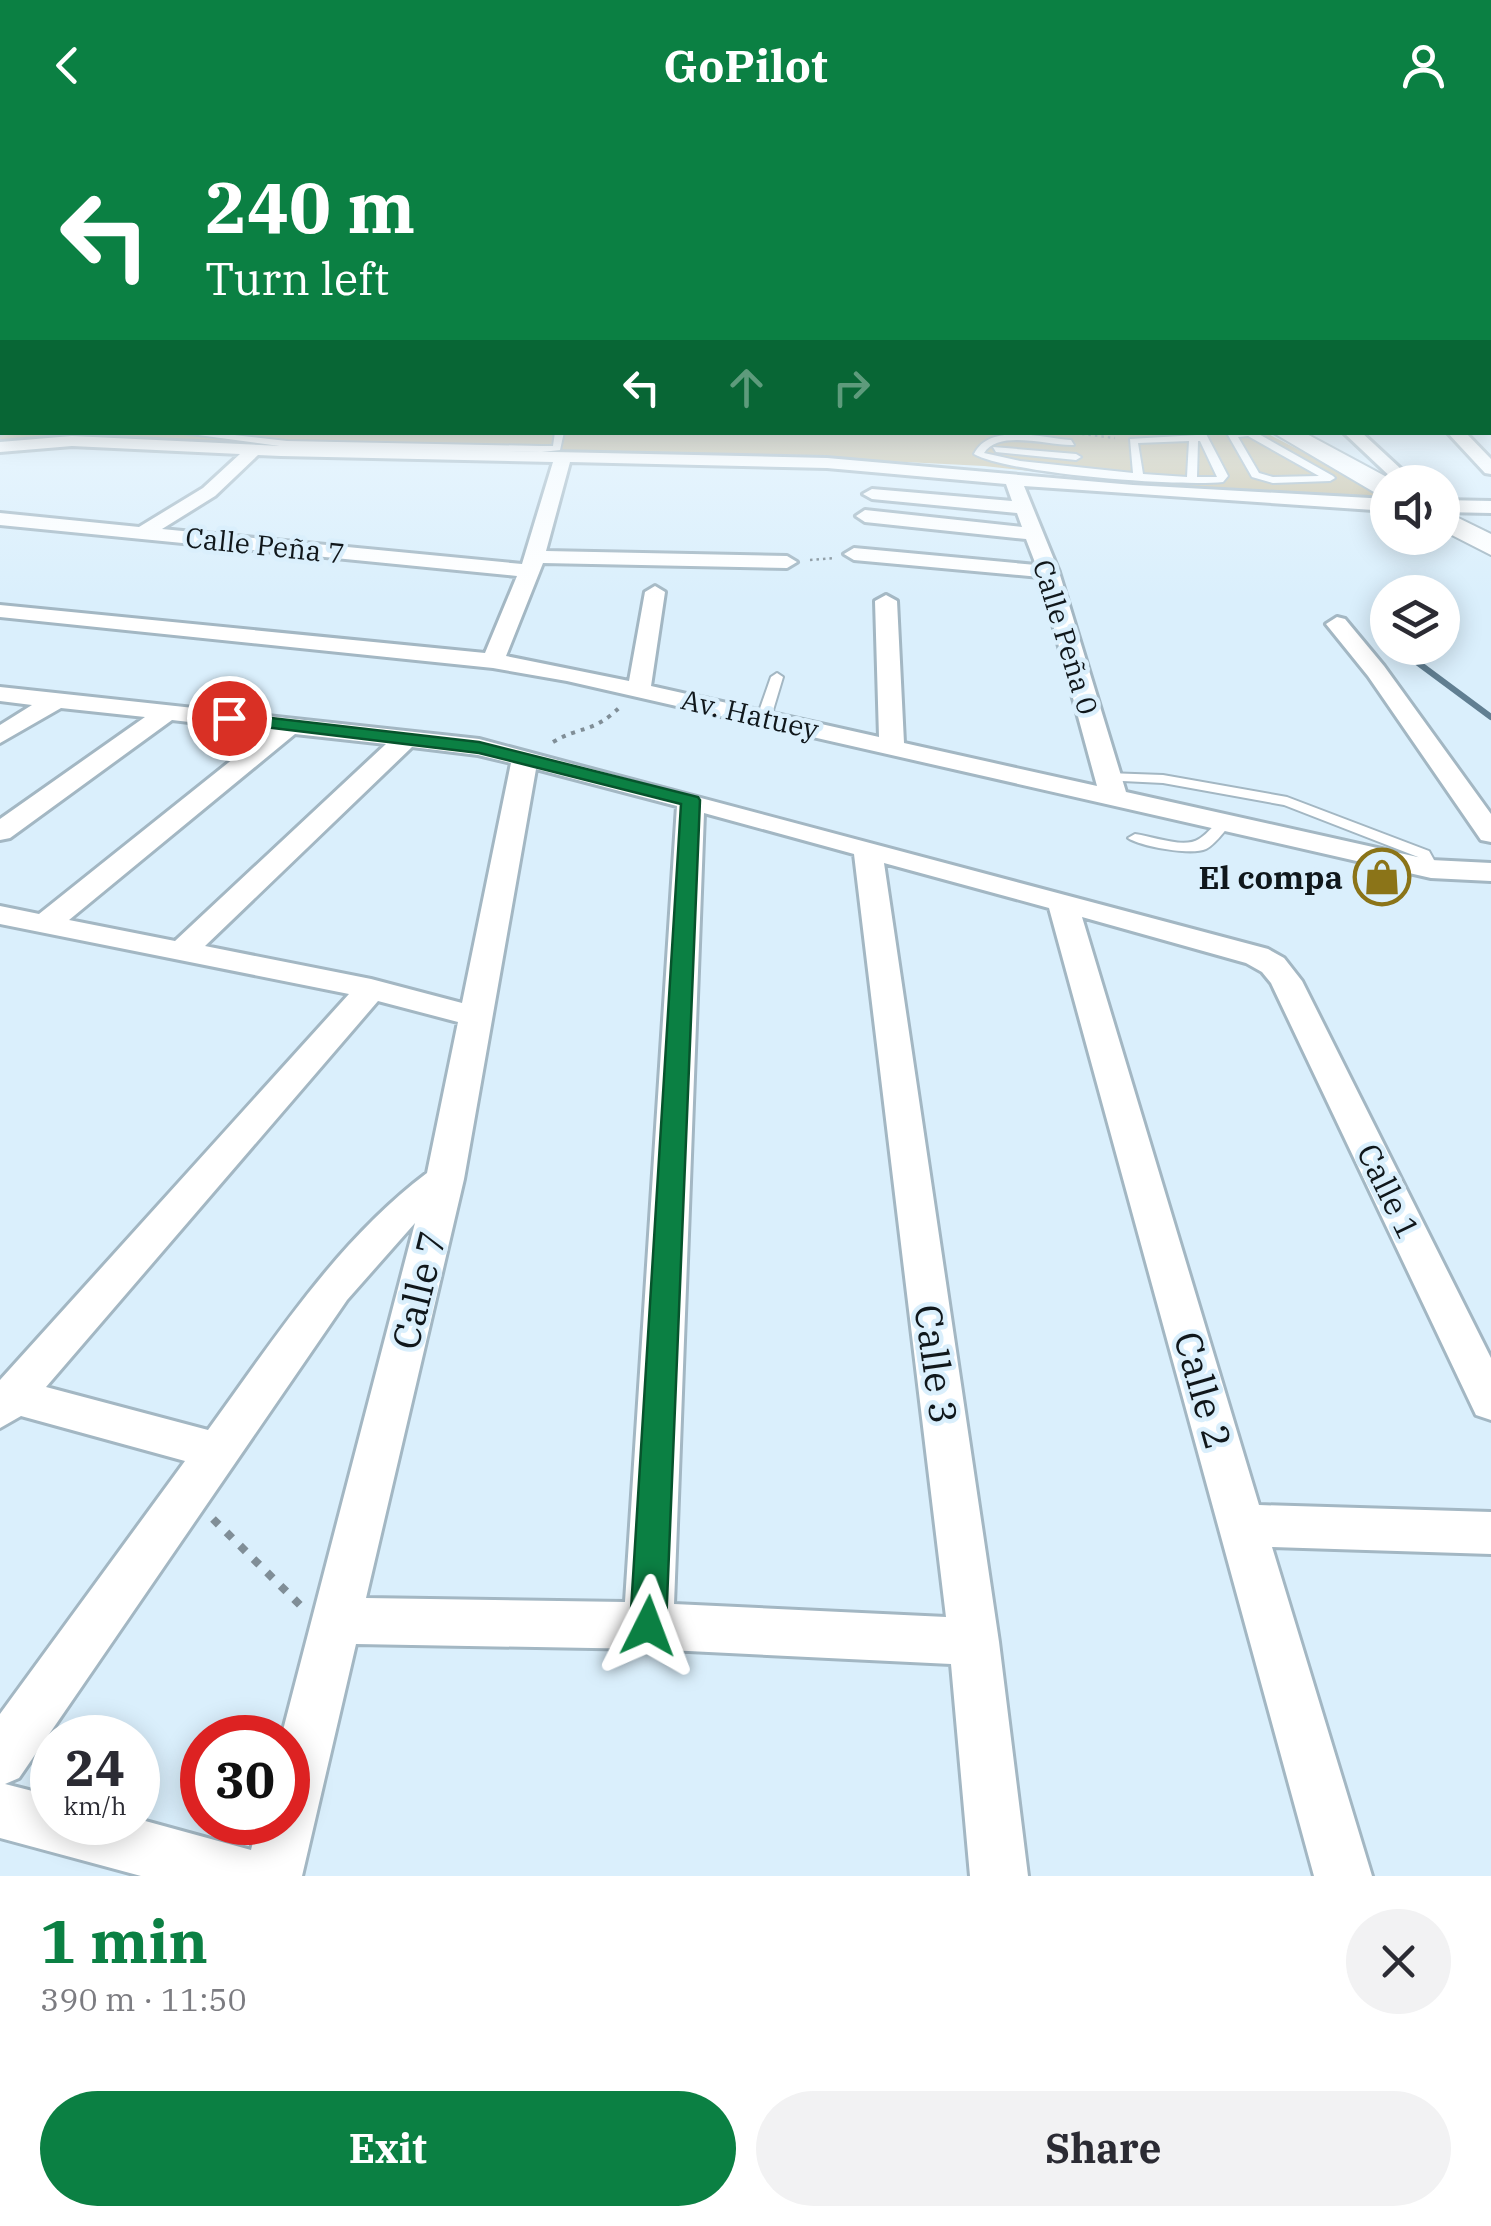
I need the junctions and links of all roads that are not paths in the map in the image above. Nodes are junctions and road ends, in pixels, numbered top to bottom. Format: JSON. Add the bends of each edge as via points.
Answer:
{"nodes":[{"id":1,"x":226,"y":436,"type":"edge"},
{"id":2,"x":559,"y":436,"type":"edge"},
{"id":3,"x":1192,"y":436,"type":"edge"},
{"id":4,"x":1198,"y":436,"type":"edge"},
{"id":5,"x":1233,"y":436,"type":"edge"},
{"id":6,"x":1254,"y":436,"type":"edge"},
{"id":7,"x":1292,"y":436,"type":"edge"},
{"id":8,"x":1315,"y":436,"type":"edge"},
{"id":9,"x":1355,"y":436,"type":"edge"},
{"id":10,"x":1459,"y":436,"type":"edge"},
{"id":11,"x":1071,"y":438,"type":"edge"},
{"id":12,"x":0,"y":447,"type":"edge"},
{"id":13,"x":981,"y":447,"type":"junction"},
{"id":14,"x":255,"y":450,"type":"junction"},
{"id":15,"x":562,"y":457,"type":"junction"},
{"id":16,"x":1076,"y":457,"type":"dead end"},
{"id":17,"x":1371,"y":465,"type":"edge"},
{"id":18,"x":1386,"y":465,"type":"edge"},
{"id":19,"x":1491,"y":468,"type":"edge"},
{"id":20,"x":1138,"y":475,"type":"junction"},
{"id":21,"x":1012,"y":477,"type":"junction"},
{"id":22,"x":1370,"y":478,"type":"edge"},
{"id":23,"x":1192,"y":480,"type":"junction"},
{"id":24,"x":1222,"y":489,"type":"junction"},
{"id":25,"x":872,"y":494,"type":"dead end"},
{"id":26,"x":1370,"y":503,"type":"edge"},
{"id":27,"x":1491,"y":507,"type":"edge"},
{"id":28,"x":1024,"y":508,"type":"junction"},
{"id":29,"x":1460,"y":508,"type":"edge"},
{"id":30,"x":865,"y":516,"type":"dead end"},
{"id":31,"x":1460,"y":516,"type":"edge"},
{"id":32,"x":0,"y":519,"type":"edge"},
{"id":33,"x":1460,"y":522,"type":"edge"},
{"id":34,"x":1491,"y":531,"type":"edge"},
{"id":35,"x":142,"y":533,"type":"junction"},
{"id":36,"x":1034,"y":534,"type":"junction"},
{"id":37,"x":1491,"y":546,"type":"edge"},
{"id":38,"x":854,"y":554,"type":"road end"},
{"id":39,"x":787,"y":562,"type":"road end"},
{"id":40,"x":532,"y":564,"type":"junction"},
{"id":41,"x":1049,"y":572,"type":"junction"},
{"id":42,"x":655,"y":592,"type":"dead end"},
{"id":43,"x":886,"y":601,"type":"dead end"},
{"id":44,"x":0,"y":612,"type":"edge"},
{"id":45,"x":1336,"y":624,"type":"dead end"},
{"id":46,"x":493,"y":661,"type":"junction"},
{"id":47,"x":777,"y":677,"type":"dead end"},
{"id":48,"x":640,"y":689,"type":"junction"},
{"id":49,"x":0,"y":694,"type":"edge"},
{"id":50,"x":55,"y":701,"type":"junction"},
{"id":51,"x":168,"y":712,"type":"junction"},
{"id":52,"x":764,"y":718,"type":"junction"},
{"id":53,"x":290,"y":726,"type":"junction"},
{"id":54,"x":0,"y":736,"type":"edge"},
{"id":55,"x":405,"y":740,"type":"junction"},
{"id":56,"x":892,"y":747,"type":"junction"},
{"id":57,"x":525,"y":759,"type":"junction"},
{"id":58,"x":1111,"y":788,"type":"junction"},
{"id":59,"x":691,"y":800,"type":"junction"},
{"id":60,"x":1224,"y":823,"type":"junction"},
{"id":61,"x":0,"y":832,"type":"edge"},
{"id":62,"x":1491,"y":834,"type":"edge"},
{"id":63,"x":1135,"y":838,"type":"dead end"},
{"id":64,"x":868,"y":852,"type":"junction"},
{"id":65,"x":1430,"y":869,"type":"junction"},
{"id":66,"x":1491,"y":872,"type":"edge"},
{"id":67,"x":1063,"y":905,"type":"junction"},
{"id":68,"x":0,"y":915,"type":"edge"},
{"id":69,"x":44,"y":925,"type":"junction"},
{"id":70,"x":182,"y":951,"type":"junction"},
{"id":71,"x":371,"y":989,"type":"junction"},
{"id":72,"x":475,"y":1016,"type":"junction"},
{"id":73,"x":446,"y":1179,"type":"junction"},
{"id":74,"x":1491,"y":1402,"type":"edge"},
{"id":75,"x":6,"y":1403,"type":"edge"},
{"id":76,"x":216,"y":1451,"type":"junction"},
{"id":77,"x":1243,"y":1525,"type":"junction"},
{"id":78,"x":1491,"y":1533,"type":"edge"},
{"id":79,"x":648,"y":1626,"type":"junction"},
{"id":80,"x":333,"y":1634,"type":"junction"},
{"id":81,"x":974,"y":1642,"type":"junction"},
{"id":82,"x":310,"y":1726,"type":"edge"},
{"id":83,"x":0,"y":1759,"type":"edge"},
{"id":84,"x":0,"y":1810,"type":"edge"},
{"id":85,"x":281,"y":1845,"type":"edge"},
{"id":86,"x":246,"y":1876,"type":"edge"},
{"id":87,"x":273,"y":1876,"type":"edge"},
{"id":88,"x":999,"y":1876,"type":"edge"},
{"id":89,"x":1343,"y":1876,"type":"edge"}],
"edges":[{"from":1,"to":2,"type":"lane","via":[[541,450],[557,448]]},
{"from":3,"to":20,"type":"lane","via":[[1133,441]]},
{"from":4,"to":23,"type":"lane"},
{"from":4,"to":24,"type":"lane","via":[[1222,476]]},
{"from":5,"to":6,"type":"lane","via":[[1254,475],[1330,478]]},
{"from":7,"to":22,"type":"main road"},
{"from":8,"to":17,"type":"main road"},
{"from":9,"to":18,"type":"street"},
{"from":10,"to":19,"type":"street"},
{"from":11,"to":13,"type":"lane","via":[[992,438]]},
{"from":12,"to":14,"type":"street","via":[[72,442]]},
{"from":13,"to":16,"type":"lane"},
{"from":13,"to":20,"type":"lane","via":[[979,454],[992,460]]},
{"from":14,"to":15,"type":"street"},
{"from":14,"to":35,"type":"street","via":[[209,492]]},
{"from":15,"to":21,"type":"street","via":[[827,462]]},
{"from":15,"to":40,"type":"street"},
{"from":20,"to":23,"type":"lane"},
{"from":21,"to":24,"type":"street"},
{"from":21,"to":28,"type":"street","name":"Calle Peña 0"},
{"from":23,"to":24,"type":"lane"},
{"from":24,"to":26,"type":"street"},
{"from":25,"to":28,"type":"street"},
{"from":27,"to":29,"type":"street"},
{"from":28,"to":36,"type":"street","name":"Calle Peña 0"},
{"from":30,"to":36,"type":"street"},
{"from":31,"to":34,"type":"main road"},
{"from":32,"to":35,"type":"street","name":"Calle Peña 7"},
{"from":33,"to":37,"type":"main road"},
{"from":35,"to":40,"type":"street","name":"Calle Peña 7"},
{"from":36,"to":41,"type":"street","name":"Calle Peña 0"},
{"from":38,"to":41,"type":"street"},
{"from":39,"to":40,"type":"street","name":"Calle Peña 7"},
{"from":40,"to":46,"type":"street"},
{"from":41,"to":58,"type":"street","name":"Calle Peña 0"},
{"from":42,"to":48,"type":"street"},
{"from":43,"to":56,"type":"street"},
{"from":44,"to":46,"type":"street","name":"Av. Hatuey"},
{"from":45,"to":62,"type":"street"},
{"from":46,"to":48,"type":"street","name":"Av. Hatuey"},
{"from":47,"to":52,"type":"lane"},
{"from":48,"to":52,"type":"street","name":"Av. Hatuey"},
{"from":49,"to":50,"type":"street"},
{"from":50,"to":51,"type":"street"},
{"from":50,"to":54,"type":"street"},
{"from":51,"to":53,"type":"street"},
{"from":51,"to":61,"type":"street"},
{"from":52,"to":56,"type":"street","name":"Av. Hatuey"},
{"from":53,"to":55,"type":"street"},
{"from":53,"to":69,"type":"street"},
{"from":55,"to":57,"type":"street"},
{"from":55,"to":70,"type":"street"},
{"from":56,"to":58,"type":"street","name":"Av. Hatuey"},
{"from":57,"to":59,"type":"street"},
{"from":57,"to":72,"type":"street","name":"Calle 7"},
{"from":58,"to":60,"type":"street","name":"Av. Hatuey"},
{"from":58,"to":65,"type":"lane","via":[[1163,779],[1288,802],[1417,850]]},
{"from":59,"to":64,"type":"street"},
{"from":59,"to":79,"type":"street"},
{"from":60,"to":63,"type":"lane","via":[[1202,845]]},
{"from":60,"to":65,"type":"street","name":"Av. Hatuey"},
{"from":64,"to":67,"type":"street"},
{"from":64,"to":81,"type":"street","name":"Calle 3"},
{"from":65,"to":66,"type":"street","name":"Av. Hatuey"},
{"from":67,"to":74,"type":"street","name":"Calle 1","via":[[1234,948],[1274,965]]},
{"from":67,"to":77,"type":"street","name":"Calle 2"},
{"from":68,"to":69,"type":"street"},
{"from":69,"to":70,"type":"street"},
{"from":70,"to":71,"type":"street"},
{"from":71,"to":72,"type":"street"},
{"from":71,"to":75,"type":"street"},
{"from":72,"to":73,"type":"street","name":"Calle 7"},
{"from":73,"to":76,"type":"street","via":[[400,1214],[333,1289]]},
{"from":73,"to":80,"type":"street","name":"Calle 7"},
{"from":75,"to":76,"type":"street"},
{"from":76,"to":83,"type":"street"},
{"from":77,"to":78,"type":"street"},
{"from":77,"to":89,"type":"street","name":"Calle 2"},
{"from":79,"to":80,"type":"street"},
{"from":79,"to":81,"type":"street"},
{"from":80,"to":82,"type":"street","name":"Calle 7"},
{"from":81,"to":88,"type":"street","name":"Calle 3"},
{"from":84,"to":86,"type":"street"},
{"from":85,"to":87,"type":"street","name":"Calle 7"}]}
